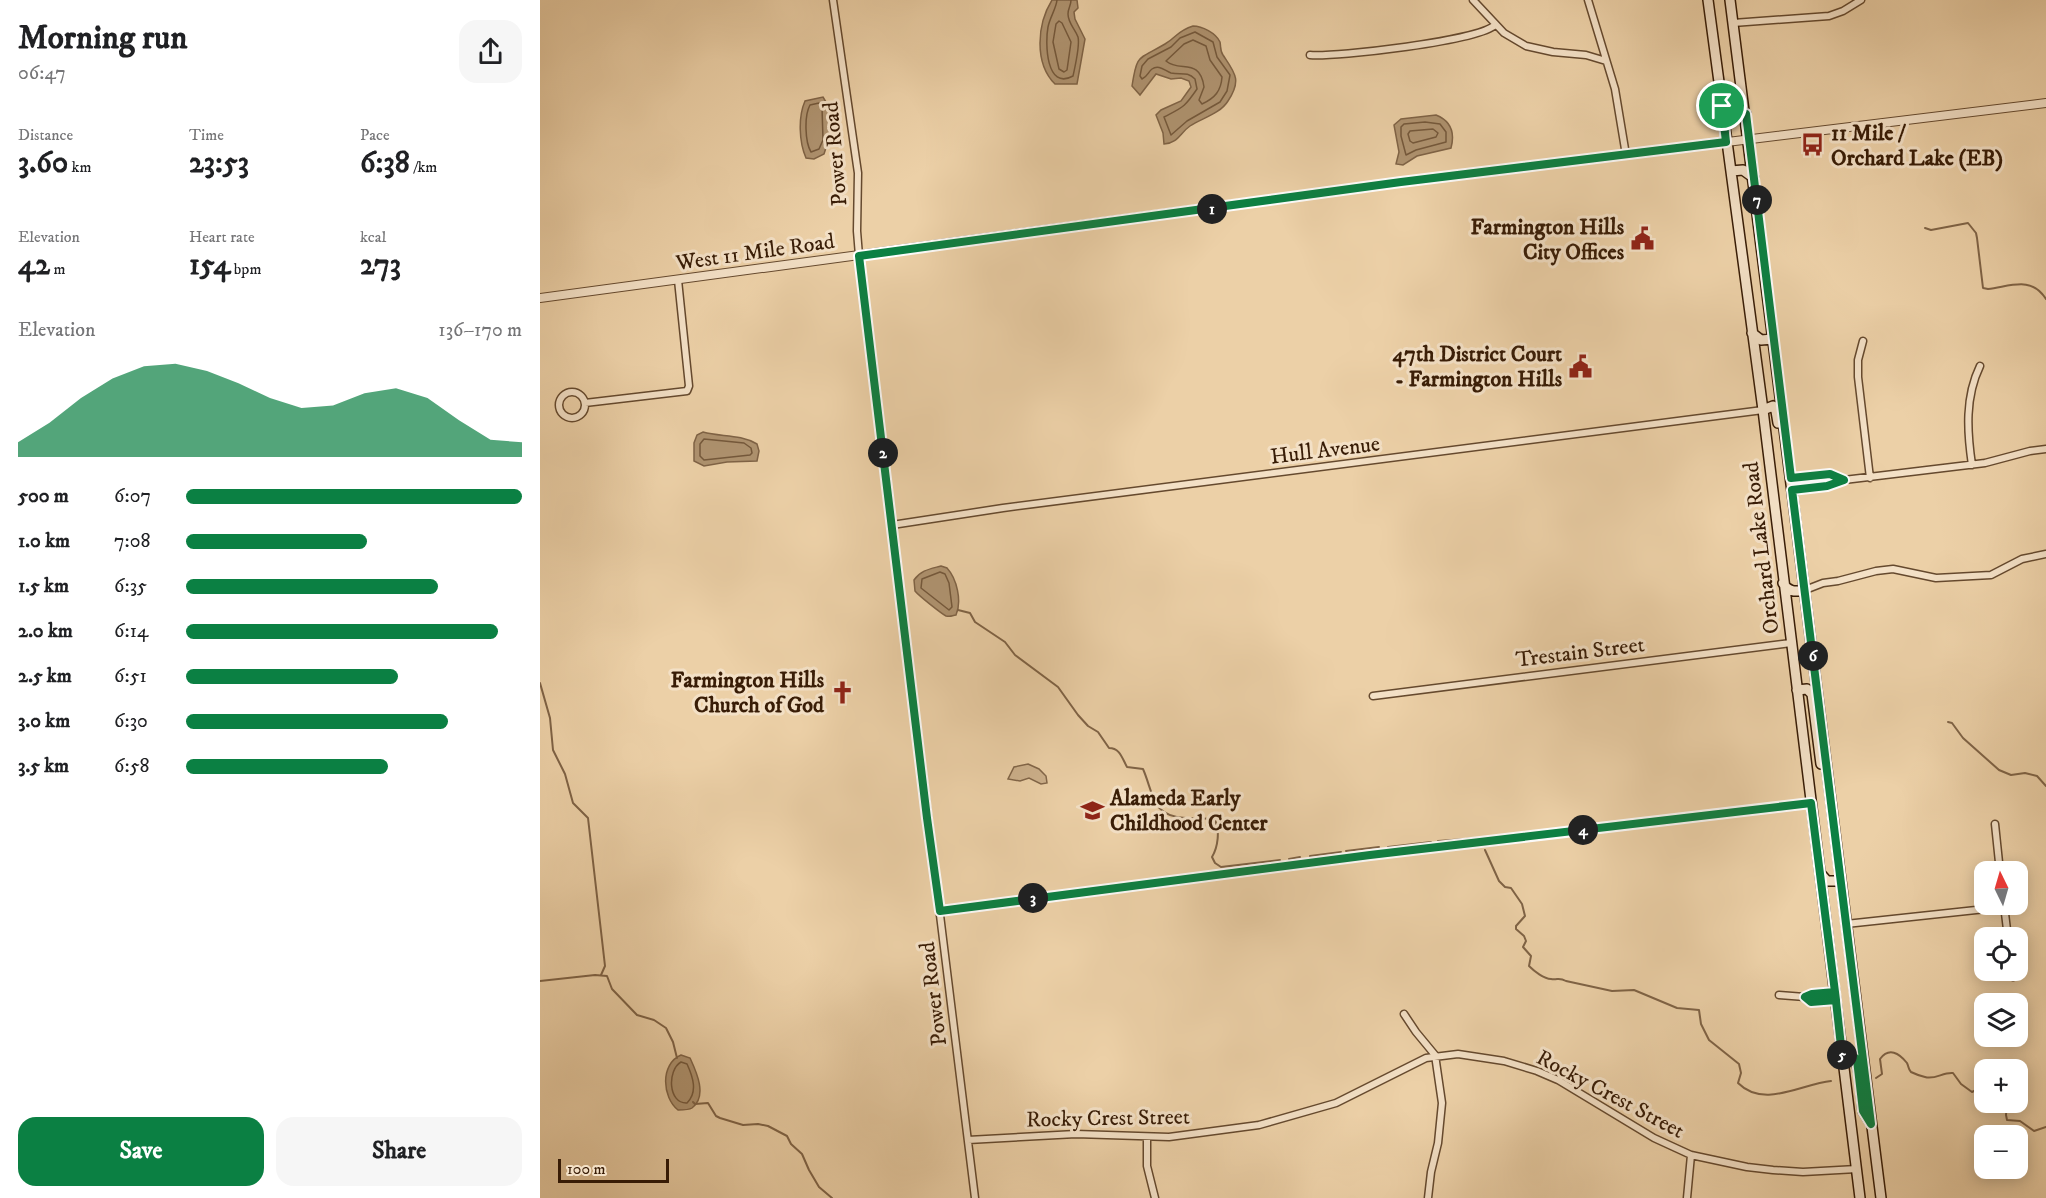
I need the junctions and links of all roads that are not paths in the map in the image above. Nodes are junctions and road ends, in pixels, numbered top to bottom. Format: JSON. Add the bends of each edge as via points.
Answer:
{"nodes":[{"id":1,"x":833,"y":0,"type":"edge"},
{"id":2,"x":1473,"y":0,"type":"edge"},
{"id":3,"x":1588,"y":0,"type":"edge"},
{"id":4,"x":1708,"y":0,"type":"edge"},
{"id":5,"x":1730,"y":0,"type":"edge"},
{"id":6,"x":1861,"y":0,"type":"edge"},
{"id":7,"x":1733,"y":23,"type":"junction"},
{"id":8,"x":1495,"y":26,"type":"junction"},
{"id":9,"x":1310,"y":55,"type":"dead end"},
{"id":10,"x":1606,"y":61,"type":"junction"},
{"id":11,"x":2046,"y":103,"type":"edge"},
{"id":12,"x":1722,"y":106,"type":"junction"},
{"id":13,"x":1746,"y":114,"type":"junction"},
{"id":14,"x":1749,"y":141,"type":"junction"},
{"id":15,"x":1726,"y":142,"type":"junction"},
{"id":16,"x":1626,"y":155,"type":"junction"},
{"id":17,"x":1731,"y":171,"type":"junction"},
{"id":18,"x":1754,"y":178,"type":"junction"},
{"id":19,"x":859,"y":256,"type":"junction"},
{"id":20,"x":678,"y":280,"type":"junction"},
{"id":21,"x":540,"y":298,"type":"edge"},
{"id":22,"x":1752,"y":333,"type":"junction"},
{"id":23,"x":1773,"y":339,"type":"junction"},
{"id":24,"x":1863,"y":341,"type":"dead end"},
{"id":25,"x":1776,"y":359,"type":"junction"},
{"id":26,"x":1756,"y":362,"type":"junction"},
{"id":27,"x":1980,"y":366,"type":"dead end"},
{"id":28,"x":585,"y":403,"type":"junction"},
{"id":29,"x":1763,"y":410,"type":"junction"},
{"id":30,"x":2046,"y":449,"type":"edge"},
{"id":31,"x":1972,"y":465,"type":"junction"},
{"id":32,"x":1791,"y":478,"type":"junction"},
{"id":33,"x":1870,"y":478,"type":"junction"},
{"id":34,"x":1844,"y":480,"type":"junction"},
{"id":35,"x":1793,"y":494,"type":"junction"},
{"id":36,"x":892,"y":525,"type":"junction"},
{"id":37,"x":2046,"y":554,"type":"edge"},
{"id":38,"x":1783,"y":583,"type":"junction"},
{"id":39,"x":1805,"y":590,"type":"junction"},
{"id":40,"x":1791,"y":643,"type":"junction"},
{"id":41,"x":1797,"y":690,"type":"junction"},
{"id":42,"x":1373,"y":696,"type":"dead end"},
{"id":43,"x":1828,"y":780,"type":"junction"},
{"id":44,"x":1811,"y":803,"type":"junction"},
{"id":45,"x":1995,"y":824,"type":"dead end"},
{"id":46,"x":1999,"y":861,"type":"edge"},
{"id":47,"x":1819,"y":871,"type":"junction"},
{"id":48,"x":1841,"y":881,"type":"junction"},
{"id":49,"x":1974,"y":909,"type":"edge"},
{"id":50,"x":940,"y":911,"type":"junction"},
{"id":51,"x":1846,"y":924,"type":"junction"},
{"id":52,"x":1779,"y":995,"type":"dead end"},
{"id":53,"x":1835,"y":996,"type":"junction"},
{"id":54,"x":1404,"y":1014,"type":"dead end"},
{"id":55,"x":1435,"y":1055,"type":"junction"},
{"id":56,"x":1842,"y":1055,"type":"junction"},
{"id":57,"x":1871,"y":1124,"type":"junction"},
{"id":58,"x":1148,"y":1137,"type":"junction"},
{"id":59,"x":968,"y":1140,"type":"junction"},
{"id":60,"x":1691,"y":1155,"type":"junction"},
{"id":61,"x":1857,"y":1169,"type":"junction"},
{"id":62,"x":975,"y":1198,"type":"edge"},
{"id":63,"x":1155,"y":1198,"type":"edge"},
{"id":64,"x":1428,"y":1198,"type":"edge"},
{"id":65,"x":1687,"y":1198,"type":"edge"},
{"id":66,"x":1860,"y":1198,"type":"edge"},
{"id":67,"x":1881,"y":1198,"type":"edge"}],
"edges":[{"from":1,"to":19,"type":"street","name":"Power Road","via":[[858,173]]},
{"from":2,"to":8,"type":"street"},
{"from":3,"to":10,"type":"street"},
{"from":4,"to":12,"type":"main road","name":"Orchard Lake Road"},
{"from":5,"to":7,"type":"main road","name":"Orchard Lake Road"},
{"from":6,"to":7,"type":"street","via":[[1829,16]]},
{"from":7,"to":13,"type":"main road","name":"Orchard Lake Road"},
{"from":8,"to":9,"type":"street","via":[[1481,33],[1420,44],[1343,55]]},
{"from":8,"to":10,"type":"street","via":[[1526,46]]},
{"from":10,"to":16,"type":"street"},
{"from":11,"to":14,"type":"street","name":"West 11 Mile Road"},
{"from":12,"to":13,"type":"main road","via":[[1728,113]]},
{"from":12,"to":15,"type":"main road","name":"Orchard Lake Road"},
{"from":13,"to":14,"type":"main road","name":"Orchard Lake Road"},
{"from":14,"to":15,"type":"street","name":"West 11 Mile Road"},
{"from":14,"to":18,"type":"main road","name":"Orchard Lake Road"},
{"from":15,"to":16,"type":"street","name":"West 11 Mile Road"},
{"from":15,"to":17,"type":"main road","name":"Orchard Lake Road"},
{"from":16,"to":19,"type":"street","name":"West 11 Mile Road"},
{"from":17,"to":18,"type":"main road","via":[[1743,170]]},
{"from":17,"to":22,"type":"main road","name":"Orchard Lake Road"},
{"from":18,"to":23,"type":"main road","name":"Orchard Lake Road"},
{"from":19,"to":20,"type":"street","name":"West 11 Mile Road"},
{"from":19,"to":36,"type":"street","name":"Power Road"},
{"from":20,"to":21,"type":"street","name":"West 11 Mile Road"},
{"from":20,"to":28,"type":"street","via":[[687,391]]},
{"from":22,"to":23,"type":"main road","via":[[1761,340]]},
{"from":22,"to":26,"type":"main road","name":"Orchard Lake Road"},
{"from":23,"to":25,"type":"main road","name":"Orchard Lake Road"},
{"from":24,"to":33,"type":"street","via":[[1858,377]]},
{"from":25,"to":26,"type":"main road"},
{"from":25,"to":32,"type":"main road","name":"Orchard Lake Road"},
{"from":26,"to":29,"type":"main road","name":"Orchard Lake Road"},
{"from":27,"to":31,"type":"street","via":[[1969,402]]},
{"from":28,"to":28,"type":"street","via":[[582,395],[573,392],[561,397],[559,406],[563,414],[574,418],[584,411]]},
{"from":29,"to":35,"type":"main road","via":[[1775,408],[1783,470]]},
{"from":29,"to":36,"type":"street","name":"Hull Avenue"},
{"from":29,"to":38,"type":"main road","name":"Orchard Lake Road"},
{"from":30,"to":31,"type":"street"},
{"from":31,"to":33,"type":"street"},
{"from":32,"to":34,"type":"street","via":[[1830,474]]},
{"from":32,"to":35,"type":"main road","name":"Orchard Lake Road"},
{"from":33,"to":34,"type":"street"},
{"from":34,"to":35,"type":"street"},
{"from":35,"to":39,"type":"main road","name":"Orchard Lake Road"},
{"from":36,"to":50,"type":"street","name":"Power Road"},
{"from":37,"to":39,"type":"street","via":[[2022,559],[1991,574],[1936,578],[1893,569]]},
{"from":38,"to":39,"type":"main road","via":[[1793,591]]},
{"from":38,"to":40,"type":"main road","name":"Orchard Lake Road"},
{"from":39,"to":43,"type":"main road","name":"Orchard Lake Road"},
{"from":40,"to":41,"type":"main road","name":"Orchard Lake Road"},
{"from":40,"to":42,"type":"street","name":"Trestain Street"},
{"from":41,"to":43,"type":"main road","via":[[1807,689],[1812,694],[1818,752]]},
{"from":41,"to":44,"type":"main road","name":"Orchard Lake Road"},
{"from":43,"to":48,"type":"main road","name":"Orchard Lake Road"},
{"from":44,"to":47,"type":"main road","name":"Orchard Lake Road"},
{"from":44,"to":50,"type":"street"},
{"from":45,"to":46,"type":"street"},
{"from":47,"to":48,"type":"main road","via":[[1827,881]]},
{"from":47,"to":53,"type":"main road","name":"Orchard Lake Road"},
{"from":48,"to":51,"type":"main road","name":"Orchard Lake Road"},
{"from":49,"to":51,"type":"street"},
{"from":50,"to":59,"type":"street","name":"Power Road"},
{"from":51,"to":57,"type":"main road","name":"Orchard Lake Road"},
{"from":52,"to":53,"type":"street"},
{"from":53,"to":56,"type":"main road","name":"Orchard Lake Road"},
{"from":54,"to":55,"type":"street"},
{"from":55,"to":58,"type":"street","name":"Rocky Crest Street","via":[[1336,1103],[1285,1119],[1234,1129]]},
{"from":55,"to":60,"type":"street","name":"Rocky Crest Street","via":[[1479,1056],[1537,1071]]},
{"from":55,"to":64,"type":"street","via":[[1442,1103]]},
{"from":56,"to":57,"type":"main road","via":[[1850,1054],[1857,1060],[1863,1111]]},
{"from":56,"to":61,"type":"main road","name":"Orchard Lake Road"},
{"from":57,"to":67,"type":"main road","name":"Orchard Lake Road"},
{"from":58,"to":59,"type":"street","name":"Rocky Crest Street","via":[[1076,1134]]},
{"from":58,"to":63,"type":"street","via":[[1147,1167]]},
{"from":59,"to":62,"type":"street","name":"Power Road"},
{"from":60,"to":61,"type":"street","name":"Rocky Crest Street","via":[[1773,1170]]},
{"from":60,"to":65,"type":"street"},
{"from":61,"to":66,"type":"main road","name":"Orchard Lake Road"}]}
